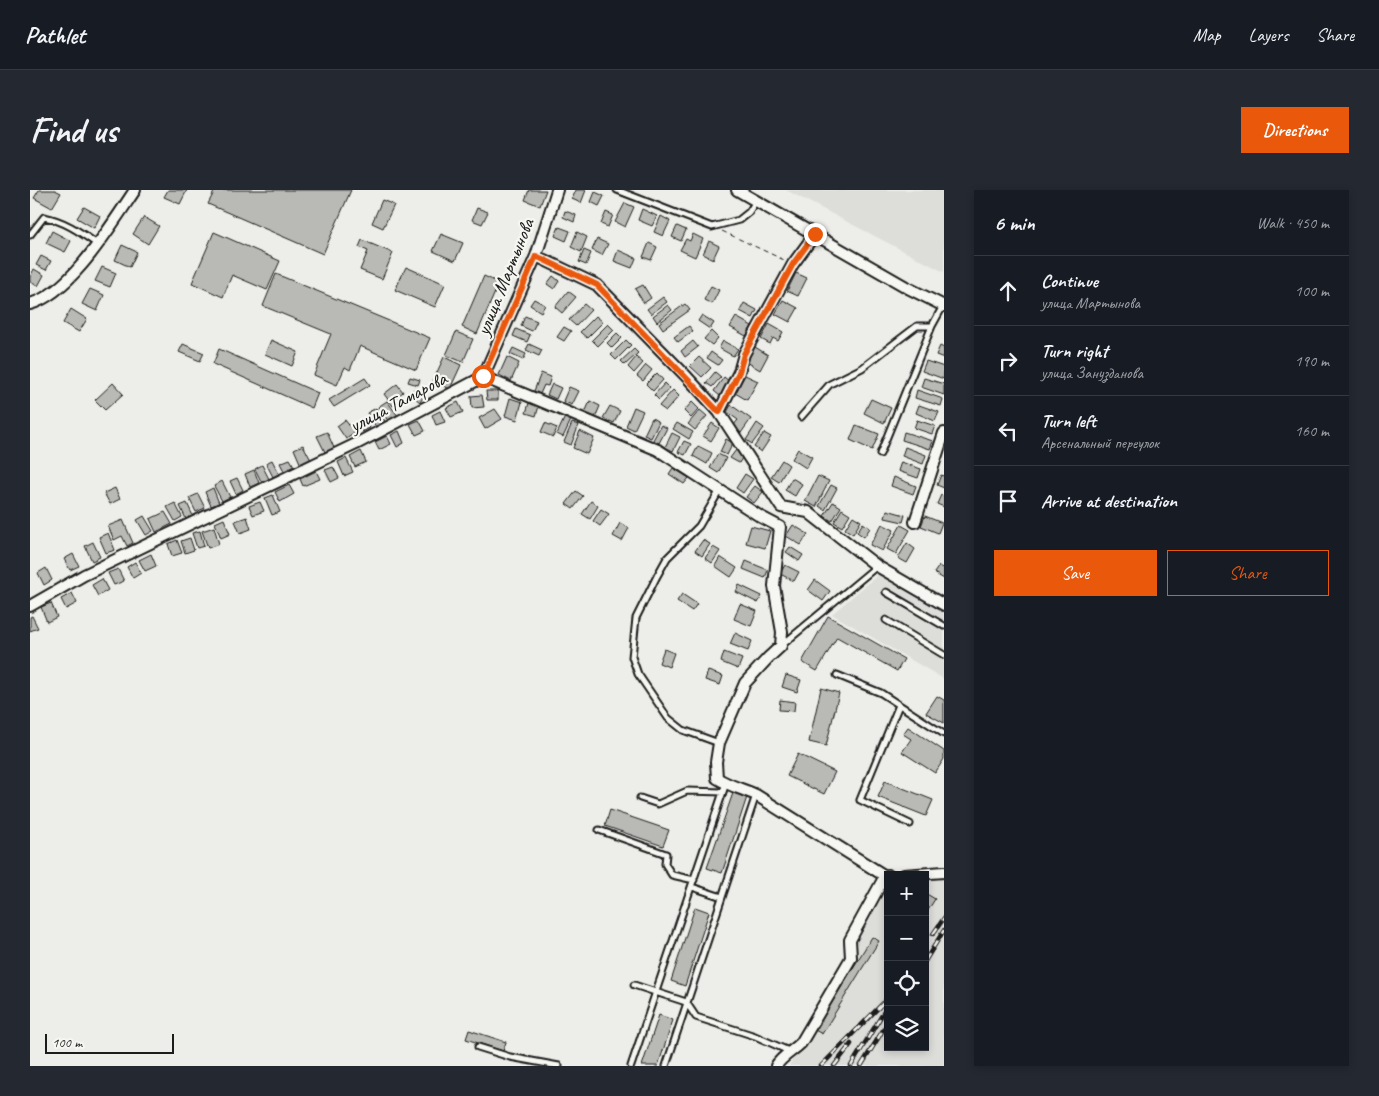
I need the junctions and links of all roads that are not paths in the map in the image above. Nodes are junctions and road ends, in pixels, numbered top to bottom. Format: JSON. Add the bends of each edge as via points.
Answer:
{"nodes":[{"id":1,"x":135,"y":190,"type":"edge"},
{"id":2,"x":558,"y":190,"type":"edge"},
{"id":3,"x":616,"y":190,"type":"edge"},
{"id":4,"x":737,"y":190,"type":"edge"},
{"id":5,"x":756,"y":201,"type":"junction"},
{"id":6,"x":815,"y":234,"type":"junction"},
{"id":7,"x":30,"y":235,"type":"edge"},
{"id":8,"x":97,"y":244,"type":"junction"},
{"id":9,"x":536,"y":256,"type":"junction"},
{"id":10,"x":30,"y":304,"type":"edge"},
{"id":11,"x":944,"y":306,"type":"edge"},
{"id":12,"x":932,"y":326,"type":"junction"},
{"id":13,"x":483,"y":376,"type":"junction"},
{"id":14,"x":719,"y":412,"type":"junction"},
{"id":15,"x":801,"y":417,"type":"dead end"},
{"id":16,"x":944,"y":433,"type":"edge"},
{"id":17,"x":880,"y":454,"type":"dead end"},
{"id":18,"x":720,"y":490,"type":"junction"},
{"id":19,"x":781,"y":508,"type":"junction"},
{"id":20,"x":916,"y":522,"type":"dead end"},
{"id":21,"x":780,"y":527,"type":"junction"},
{"id":22,"x":877,"y":566,"type":"junction"},
{"id":23,"x":886,"y":592,"type":"dead end"},
{"id":24,"x":944,"y":604,"type":"edge"},
{"id":25,"x":30,"y":606,"type":"edge"},
{"id":26,"x":886,"y":620,"type":"dead end"},
{"id":27,"x":944,"y":626,"type":"edge"},
{"id":28,"x":781,"y":646,"type":"junction"},
{"id":29,"x":944,"y":655,"type":"edge"},
{"id":30,"x":837,"y":675,"type":"dead end"},
{"id":31,"x":899,"y":705,"type":"junction"},
{"id":32,"x":944,"y":734,"type":"edge"},
{"id":33,"x":719,"y":743,"type":"junction"},
{"id":34,"x":724,"y":788,"type":"junction"},
{"id":35,"x":756,"y":795,"type":"junction"},
{"id":36,"x":640,"y":798,"type":"dead end"},
{"id":37,"x":910,"y":824,"type":"dead end"},
{"id":38,"x":599,"y":830,"type":"dead end"},
{"id":39,"x":944,"y":872,"type":"edge"},
{"id":40,"x":929,"y":873,"type":"edge"},
{"id":41,"x":884,"y":875,"type":"edge"},
{"id":42,"x":694,"y":880,"type":"junction"},
{"id":43,"x":884,"y":880,"type":"edge"},
{"id":44,"x":692,"y":886,"type":"junction"},
{"id":45,"x":722,"y":897,"type":"junction"},
{"id":46,"x":634,"y":985,"type":"dead end"},
{"id":47,"x":656,"y":992,"type":"junction"},
{"id":48,"x":686,"y":1002,"type":"junction"},
{"id":49,"x":478,"y":1047,"type":"dead end"},
{"id":50,"x":792,"y":1052,"type":"junction"},
{"id":51,"x":559,"y":1066,"type":"edge"},
{"id":52,"x":631,"y":1066,"type":"edge"},
{"id":53,"x":666,"y":1066,"type":"edge"},
{"id":54,"x":776,"y":1066,"type":"edge"}],
"edges":[{"from":1,"to":8,"type":"street"},
{"from":2,"to":9,"type":"street","name":"улица Мартынова"},
{"from":3,"to":5,"type":"lane","via":[[712,227],[739,220]]},
{"from":4,"to":5,"type":"street"},
{"from":5,"to":6,"type":"street"},
{"from":6,"to":11,"type":"street"},
{"from":6,"to":14,"type":"street","via":[[793,264],[744,354],[739,372]]},
{"from":7,"to":8,"type":"lane","via":[[44,217],[78,230]]},
{"from":8,"to":10,"type":"street","via":[[52,294]]},
{"from":9,"to":13,"type":"street","name":"улица Мартынова"},
{"from":9,"to":14,"type":"street","via":[[597,285]]},
{"from":11,"to":12,"type":"lane"},
{"from":12,"to":15,"type":"lane","via":[[917,326],[862,368],[830,384]]},
{"from":12,"to":17,"type":"lane"},
{"from":13,"to":18,"type":"street","via":[[658,450]]},
{"from":13,"to":25,"type":"street","name":"улица Тамарова","via":[[356,444],[84,575]]},
{"from":14,"to":19,"type":"street"},
{"from":16,"to":20,"type":"street"},
{"from":18,"to":21,"type":"street"},
{"from":18,"to":33,"type":"lane","via":[[699,526],[667,558],[657,576],[636,618],[632,657],[638,674],[668,718],[683,730]]},
{"from":19,"to":21,"type":"street"},
{"from":19,"to":22,"type":"street","via":[[808,512]]},
{"from":21,"to":28,"type":"street","via":[[774,586],[782,632]]},
{"from":22,"to":24,"type":"street"},
{"from":22,"to":28,"type":"lane"},
{"from":23,"to":27,"type":"lane"},
{"from":26,"to":29,"type":"lane"},
{"from":28,"to":33,"type":"street","via":[[745,683]]},
{"from":30,"to":31,"type":"lane","via":[[881,693]]},
{"from":31,"to":32,"type":"lane"},
{"from":31,"to":37,"type":"lane","via":[[860,800]]},
{"from":33,"to":34,"type":"street","via":[[716,762],[718,778]]},
{"from":34,"to":35,"type":"street","via":[[742,788]]},
{"from":34,"to":36,"type":"lane","via":[[687,791],[658,804]]},
{"from":34,"to":42,"type":"lane"},
{"from":35,"to":41,"type":"street"},
{"from":35,"to":45,"type":"lane"},
{"from":38,"to":42,"type":"lane","via":[[666,854],[665,864],[672,875]]},
{"from":39,"to":40,"type":"street"},
{"from":42,"to":44,"type":"lane"},
{"from":43,"to":50,"type":"street","via":[[850,940],[851,958],[801,1043]]},
{"from":44,"to":45,"type":"lane"},
{"from":44,"to":47,"type":"lane"},
{"from":45,"to":48,"type":"lane"},
{"from":46,"to":47,"type":"lane"},
{"from":47,"to":48,"type":"lane"},
{"from":47,"to":52,"type":"lane"},
{"from":48,"to":50,"type":"lane","via":[[696,1017]]},
{"from":48,"to":53,"type":"lane"},
{"from":49,"to":51,"type":"lane"},
{"from":50,"to":54,"type":"street","via":[[780,1059]]}]}
